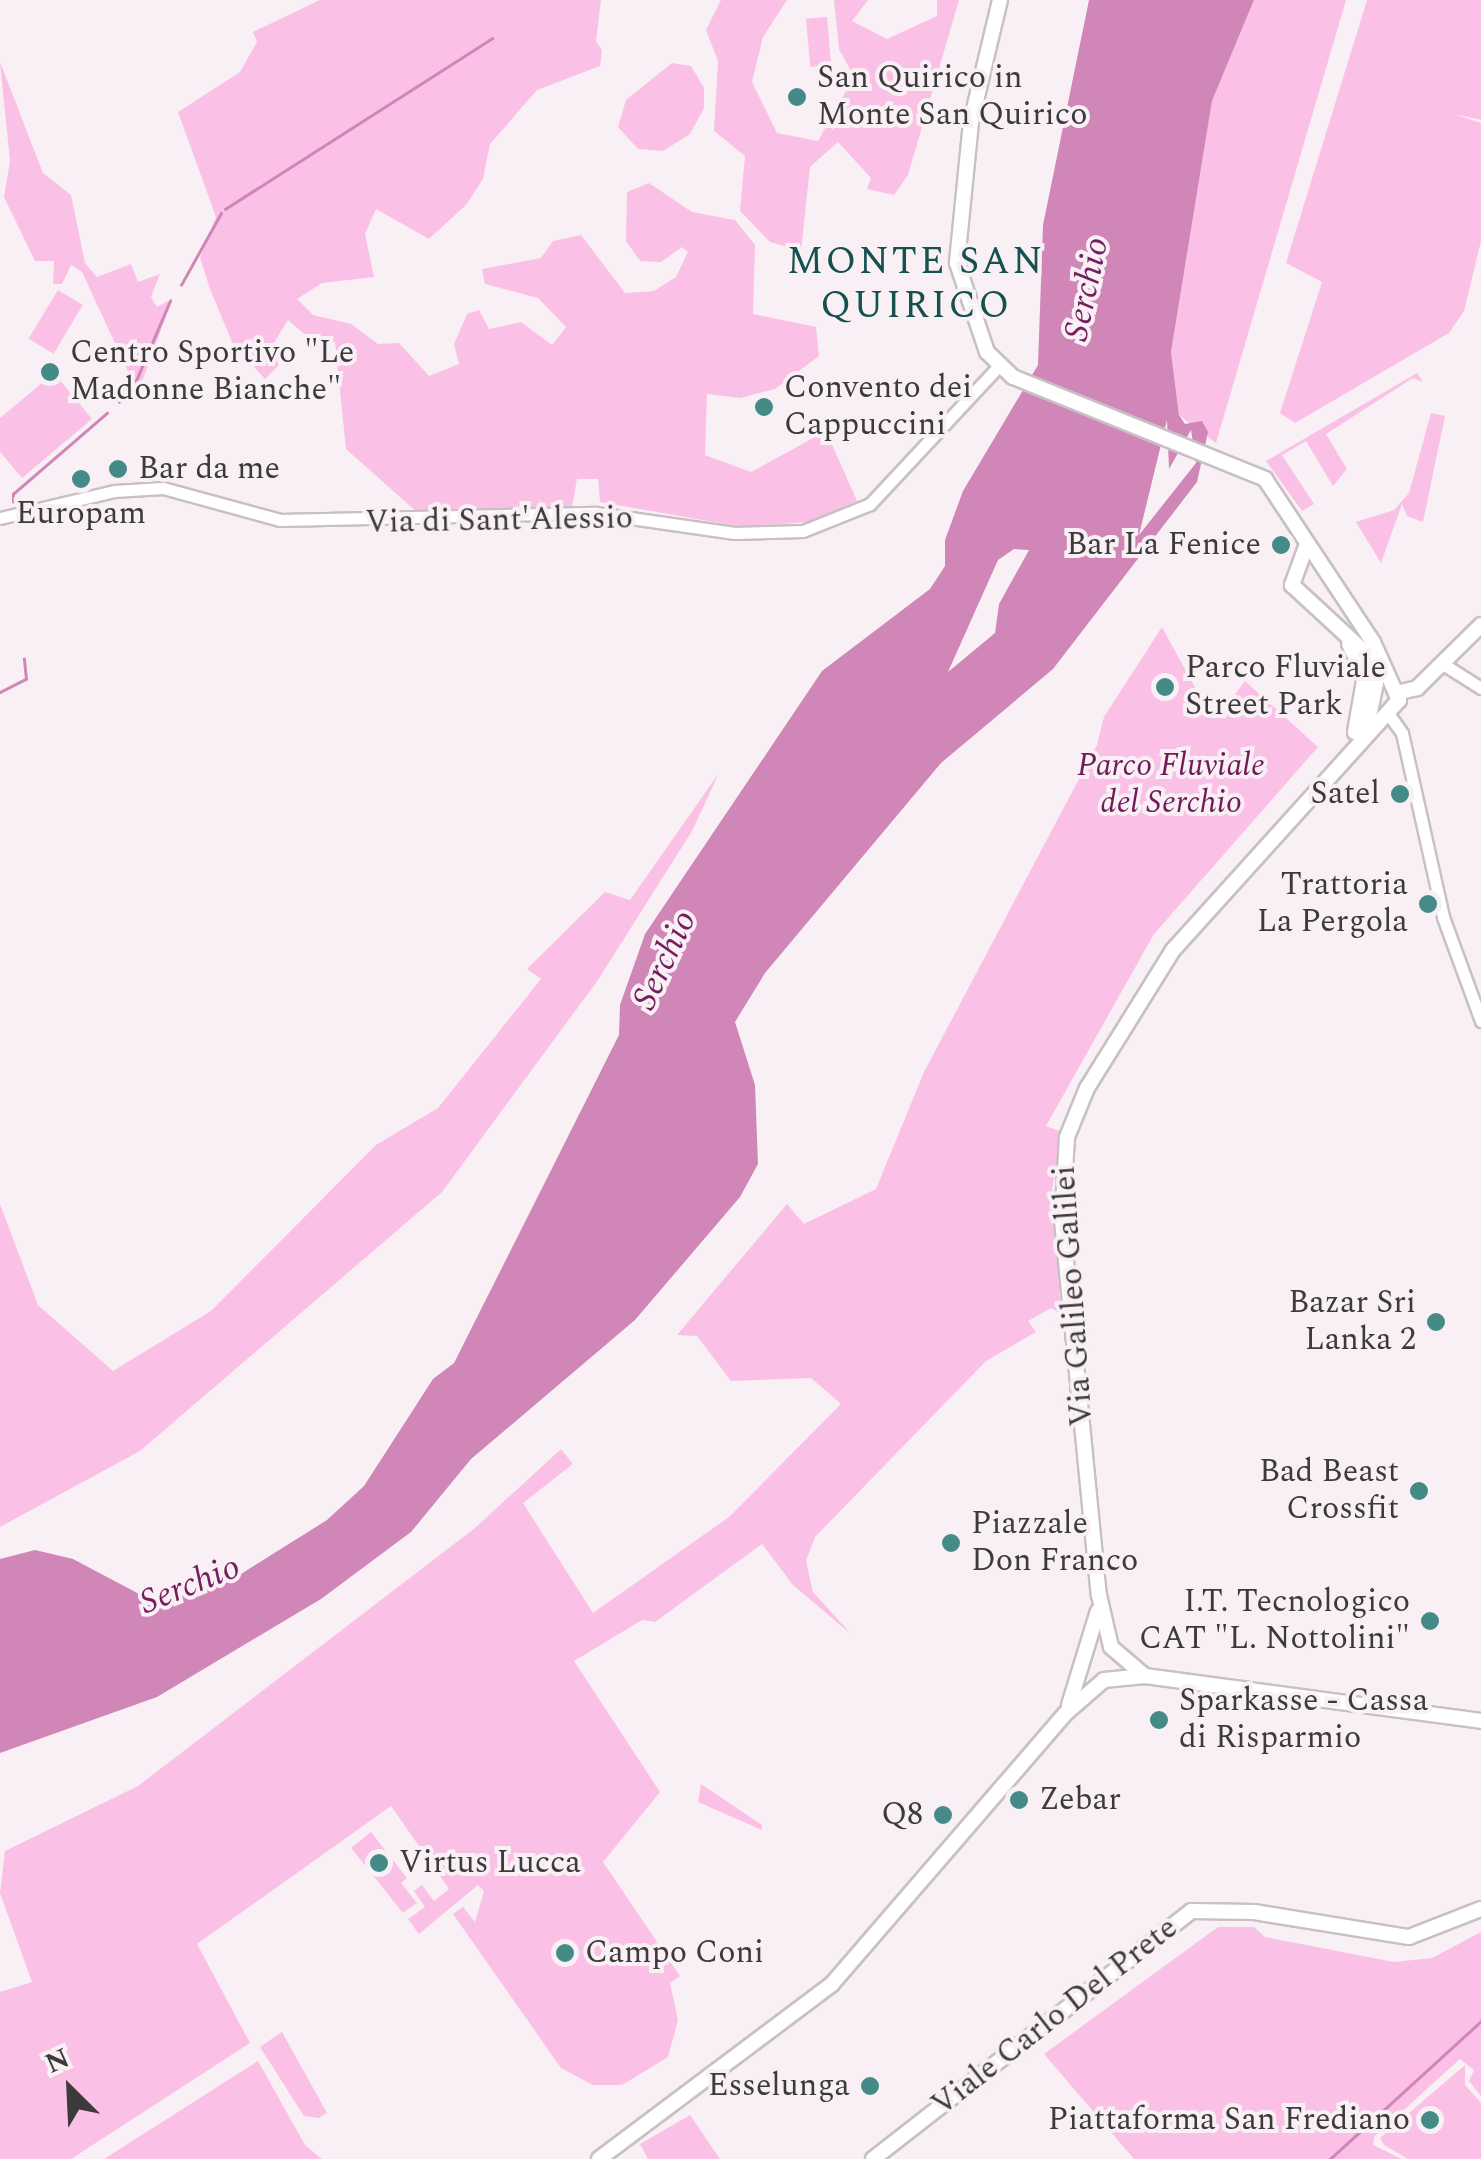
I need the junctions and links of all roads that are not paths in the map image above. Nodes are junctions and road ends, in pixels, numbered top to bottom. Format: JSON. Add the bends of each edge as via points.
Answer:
{"nodes":[{"id":1,"x":1000,"y":0,"type":"edge"},
{"id":2,"x":997,"y":368,"type":"junction"},
{"id":3,"x":0,"y":518,"type":"edge"},
{"id":4,"x":1306,"y":544,"type":"junction"},
{"id":5,"x":1300,"y":565,"type":"junction"},
{"id":6,"x":1321,"y":567,"type":"junction"},
{"id":7,"x":1313,"y":608,"type":"junction"},
{"id":8,"x":1481,"y":625,"type":"edge"},
{"id":9,"x":1443,"y":664,"type":"junction"},
{"id":10,"x":1481,"y":688,"type":"edge"},
{"id":11,"x":1394,"y":692,"type":"junction"},
{"id":12,"x":1380,"y":709,"type":"junction"},
{"id":13,"x":1345,"y":754,"type":"junction"},
{"id":14,"x":1481,"y":1020,"type":"edge"},
{"id":15,"x":1099,"y":1595,"type":"junction"},
{"id":16,"x":1145,"y":1676,"type":"junction"},
{"id":17,"x":1066,"y":1713,"type":"junction"},
{"id":18,"x":1481,"y":1720,"type":"edge"},
{"id":19,"x":1481,"y":1908,"type":"edge"},
{"id":20,"x":599,"y":2159,"type":"edge"},
{"id":21,"x":873,"y":2159,"type":"edge"}],
"edges":[{"from":1,"to":2,"type":"main road","via":[[971,122],[957,263],[978,338]]},
{"from":2,"to":3,"type":"street","name":"Via di Sant'Alessio","via":[[972,387],[910,470],[870,504],[803,531],[735,533],[596,513],[311,522],[163,488],[114,490]]},
{"from":2,"to":4,"type":"main road","via":[[1228,459],[1265,480]]},
{"from":4,"to":5,"type":"main road"},
{"from":4,"to":6,"type":"main road"},
{"from":5,"to":6,"type":"main road"},
{"from":5,"to":7,"type":"main road","via":[[1292,585]]},
{"from":6,"to":11,"type":"main road","via":[[1373,642]]},
{"from":7,"to":12,"type":"main road","via":[[1364,647]]},
{"from":7,"to":13,"type":"main road","via":[[1364,669],[1359,722]]},
{"from":8,"to":9,"type":"main road"},
{"from":9,"to":10,"type":"street"},
{"from":9,"to":11,"type":"main road","via":[[1417,688]]},
{"from":11,"to":12,"type":"main road"},
{"from":11,"to":12,"type":"main road","via":[[1400,704]]},
{"from":12,"to":13,"type":"main road","name":"Via Galileo Galilei"},
{"from":12,"to":14,"type":"street","via":[[1402,733],[1443,917]]},
{"from":13,"to":15,"type":"main road","name":"Via Galileo Galilei","via":[[1178,943],[1088,1088],[1062,1169]]},
{"from":15,"to":16,"type":"main road","name":"Via Galileo Galilei","via":[[1111,1648]]},
{"from":15,"to":17,"type":"main road","name":"Via Galileo Galilei","via":[[1092,1650]]},
{"from":16,"to":17,"type":"main road","via":[[1104,1680]]},
{"from":16,"to":18,"type":"main road"},
{"from":17,"to":20,"type":"main road","via":[[894,1916],[805,2009]]},
{"from":19,"to":21,"type":"main road","name":"Viale Carlo Del Prete","via":[[1409,1937],[1254,1912],[1190,1912]]}]}
